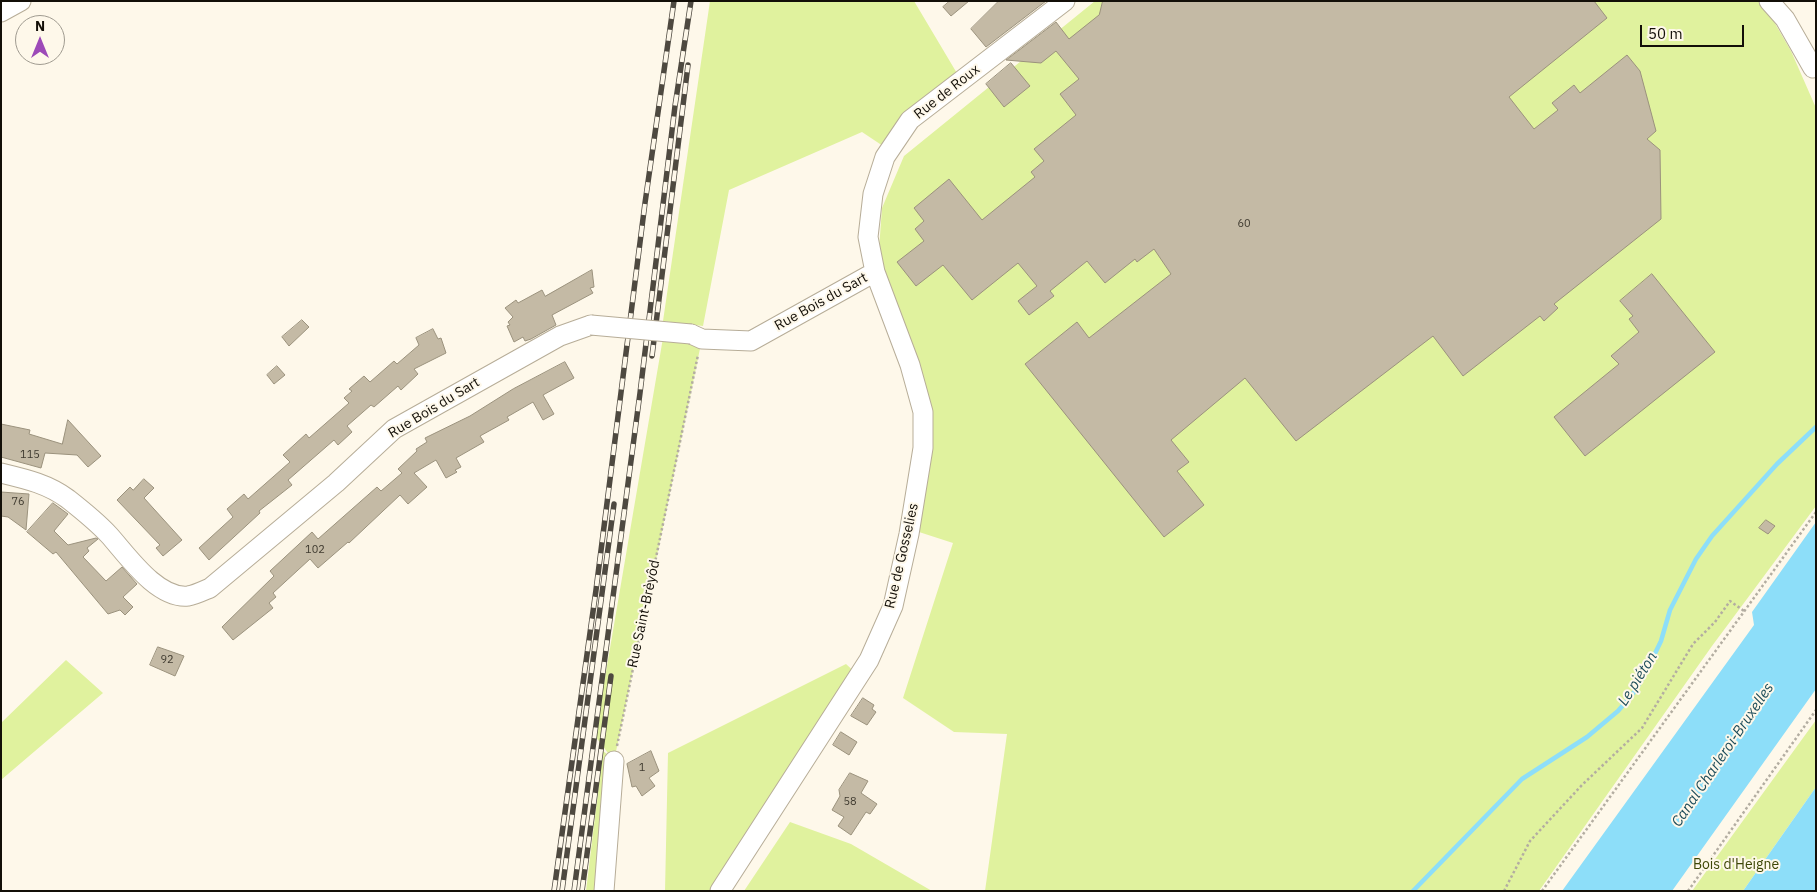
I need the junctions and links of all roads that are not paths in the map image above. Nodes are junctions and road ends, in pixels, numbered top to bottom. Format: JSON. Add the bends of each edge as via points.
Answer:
{"nodes":[{"id":1,"x":21,"y":1,"type":"edge"},
{"id":2,"x":1065,"y":1,"type":"edge"},
{"id":3,"x":1769,"y":1,"type":"edge"},
{"id":4,"x":1,"y":12,"type":"edge"},
{"id":5,"x":1813,"y":68,"type":"dead end"},
{"id":6,"x":875,"y":272,"type":"junction"},
{"id":7,"x":1,"y":473,"type":"edge"},
{"id":8,"x":614,"y":761,"type":"road end"},
{"id":9,"x":604,"y":891,"type":"edge"},
{"id":10,"x":720,"y":891,"type":"edge"}],
"edges":[{"from":1,"to":4,"type":"street"},
{"from":2,"to":6,"type":"street","name":"Rue de Roux","via":[[910,120],[885,157],[873,194],[868,237]]},
{"from":3,"to":5,"type":"street","via":[[1785,19]]},
{"from":6,"to":7,"type":"street","name":"Rue Bois du Sart","bridge":true,"via":[[750,342],[591,325],[560,336],[394,429],[336,483],[210,588],[187,596],[170,593],[156,585],[107,533],[67,498],[37,481]]},
{"from":6,"to":10,"type":"street","name":"Rue de Gosselies","via":[[910,365],[924,428],[909,534],[893,606],[864,668]]},
{"from":8,"to":9,"type":"street"}]}
